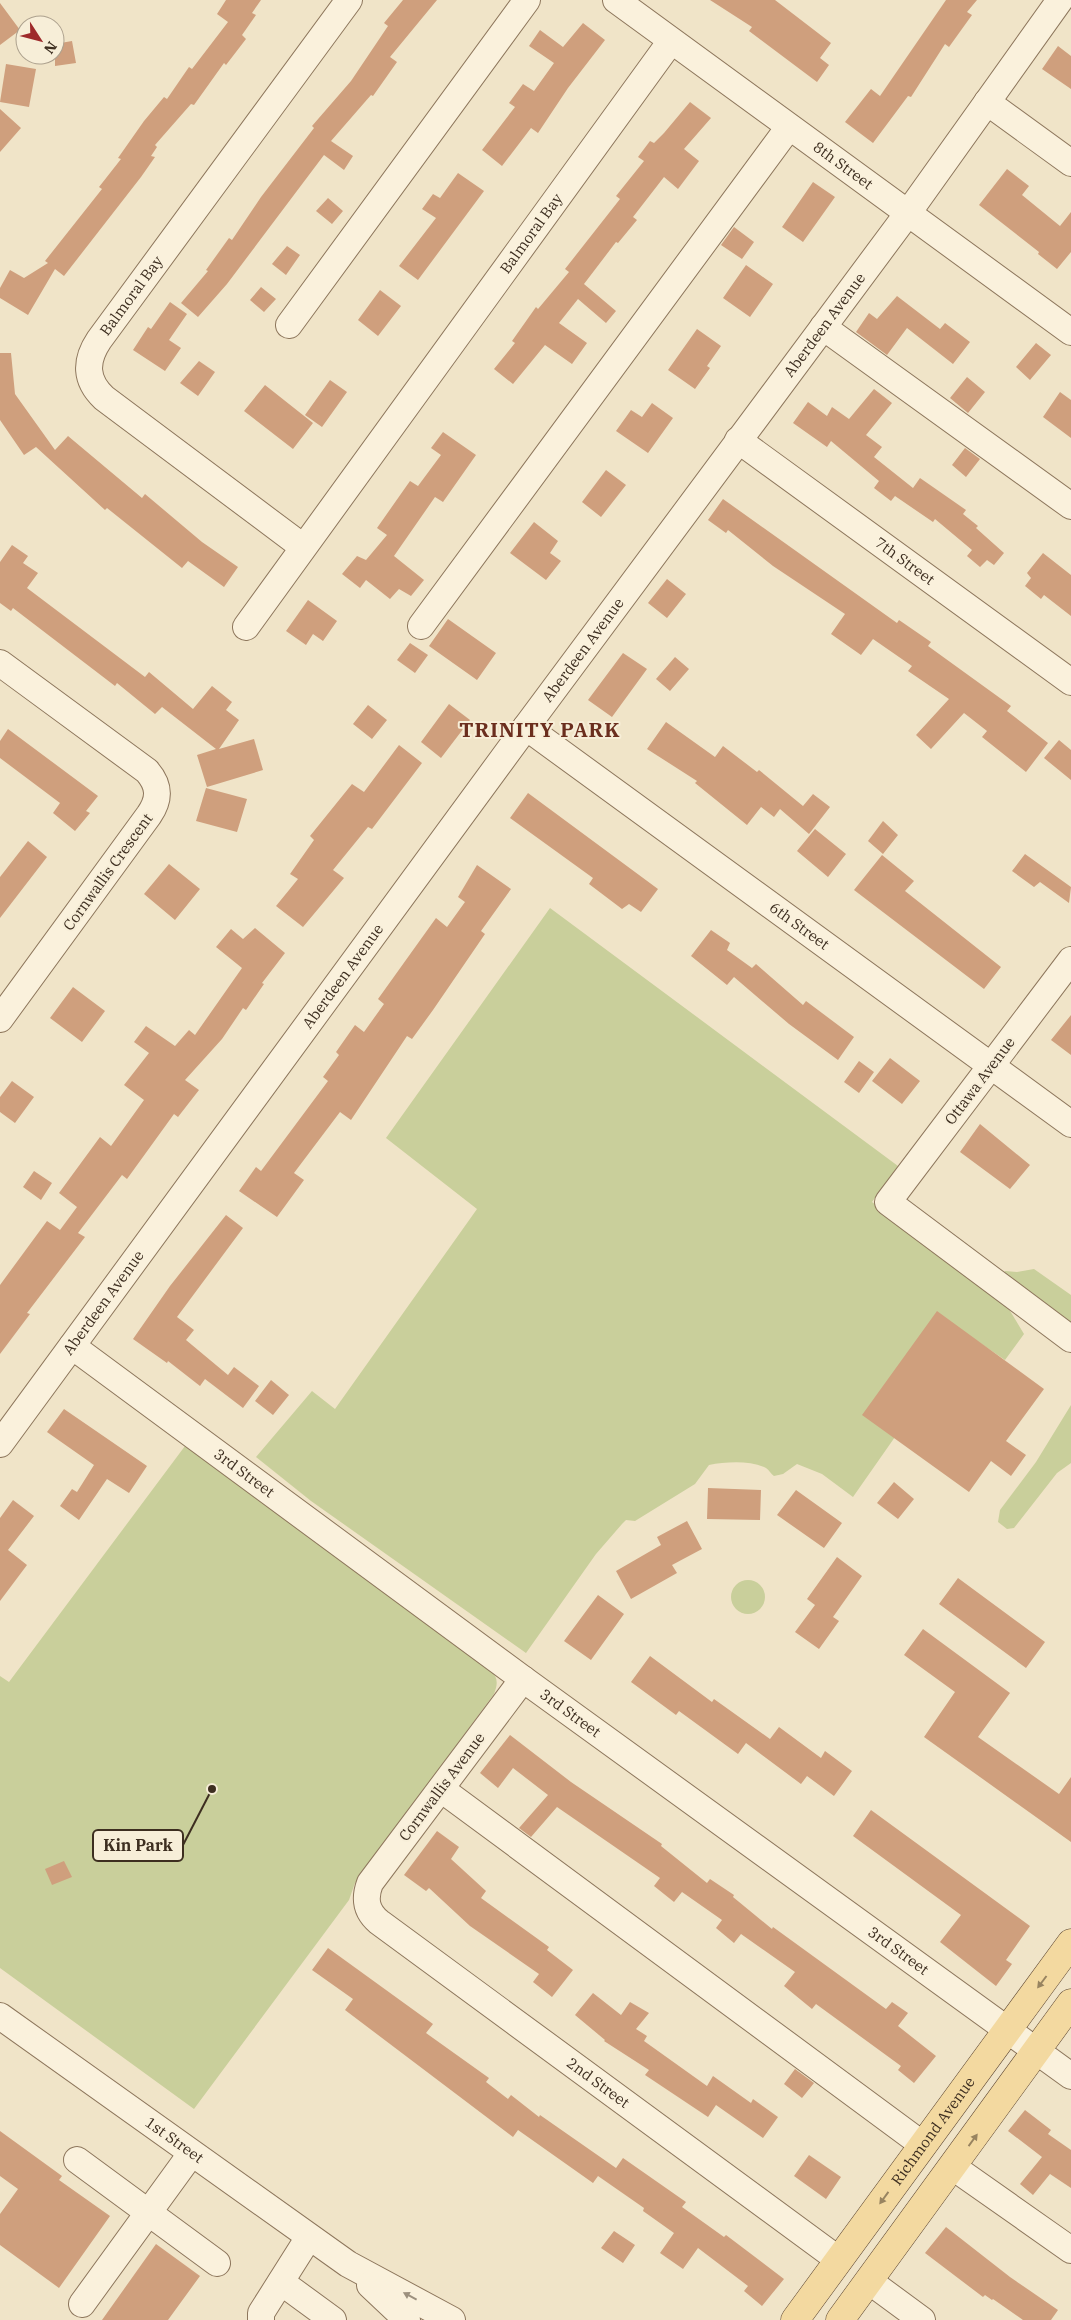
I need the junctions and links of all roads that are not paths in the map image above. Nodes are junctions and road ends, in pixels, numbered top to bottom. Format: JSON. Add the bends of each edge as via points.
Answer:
{"nodes":[{"id":1,"x":350,"y":0,"type":"edge"},
{"id":2,"x":528,"y":0,"type":"edge"},
{"id":3,"x":616,"y":0,"type":"edge"},
{"id":4,"x":1060,"y":0,"type":"edge"},
{"id":5,"x":671,"y":41,"type":"junction"},
{"id":6,"x":987,"y":102,"type":"junction"},
{"id":7,"x":790,"y":127,"type":"junction"},
{"id":8,"x":1071,"y":163,"type":"edge"},
{"id":9,"x":908,"y":213,"type":"junction"},
{"id":10,"x":290,"y":325,"type":"dead end"},
{"id":11,"x":823,"y":326,"type":"junction"},
{"id":12,"x":1071,"y":332,"type":"edge"},
{"id":13,"x":738,"y":440,"type":"junction"},
{"id":14,"x":1071,"y":506,"type":"edge"},
{"id":15,"x":303,"y":547,"type":"junction"},
{"id":16,"x":421,"y":626,"type":"dead end"},
{"id":17,"x":246,"y":627,"type":"dead end"},
{"id":18,"x":0,"y":663,"type":"edge"},
{"id":19,"x":1071,"y":682,"type":"edge"},
{"id":20,"x":526,"y":727,"type":"junction"},
{"id":21,"x":1071,"y":960,"type":"edge"},
{"id":22,"x":0,"y":1019,"type":"edge"},
{"id":23,"x":992,"y":1066,"type":"junction"},
{"id":24,"x":1071,"y":1124,"type":"edge"},
{"id":25,"x":1071,"y":1338,"type":"edge"},
{"id":26,"x":72,"y":1346,"type":"junction"},
{"id":27,"x":0,"y":1444,"type":"edge"},
{"id":28,"x":523,"y":1678,"type":"junction"},
{"id":29,"x":441,"y":1789,"type":"junction"},
{"id":30,"x":366,"y":1898,"type":"joint"},
{"id":31,"x":1071,"y":1943,"type":"edge"},
{"id":32,"x":1071,"y":2003,"type":"edge"},
{"id":33,"x":0,"y":2016,"type":"edge"},
{"id":34,"x":1007,"y":2029,"type":"junction"},
{"id":35,"x":1037,"y":2051,"type":"junction"},
{"id":36,"x":1071,"y":2076,"type":"edge"},
{"id":37,"x":923,"y":2145,"type":"junction"},
{"id":38,"x":191,"y":2154,"type":"junction"},
{"id":39,"x":77,"y":2160,"type":"dead end"},
{"id":40,"x":953,"y":2167,"type":"junction"},
{"id":41,"x":148,"y":2213,"type":"junction"},
{"id":42,"x":309,"y":2237,"type":"junction"},
{"id":43,"x":1071,"y":2250,"type":"edge"},
{"id":44,"x":839,"y":2260,"type":"junction"},
{"id":45,"x":217,"y":2263,"type":"dead end"},
{"id":46,"x":348,"y":2264,"type":"junction"},
{"id":47,"x":869,"y":2281,"type":"junction"},
{"id":48,"x":281,"y":2282,"type":"junction"},
{"id":49,"x":82,"y":2304,"type":"dead end"},
{"id":50,"x":261,"y":2320,"type":"edge"},
{"id":51,"x":333,"y":2320,"type":"edge"},
{"id":52,"x":407,"y":2320,"type":"edge"},
{"id":53,"x":452,"y":2320,"type":"edge"},
{"id":54,"x":795,"y":2320,"type":"edge"},
{"id":55,"x":840,"y":2320,"type":"edge"},
{"id":56,"x":922,"y":2320,"type":"edge"}],
"edges":[{"from":1,"to":15,"type":"street","name":"Balmoral Bay","via":[[99,340],[88,367],[94,386],[104,398]]},
{"from":2,"to":10,"type":"street"},
{"from":3,"to":5,"type":"street","name":"8th Street"},
{"from":4,"to":6,"type":"street","name":"Aberdeen Avenue"},
{"from":5,"to":7,"type":"street","name":"8th Street"},
{"from":5,"to":15,"type":"street","name":"Balmoral Bay"},
{"from":6,"to":8,"type":"street"},
{"from":6,"to":9,"type":"street","name":"Aberdeen Avenue"},
{"from":7,"to":9,"type":"street","name":"8th Street"},
{"from":7,"to":16,"type":"street"},
{"from":9,"to":11,"type":"street","name":"Aberdeen Avenue"},
{"from":9,"to":12,"type":"street","name":"8th Street"},
{"from":11,"to":13,"type":"street","name":"Aberdeen Avenue"},
{"from":11,"to":14,"type":"street"},
{"from":13,"to":19,"type":"street","name":"7th Street"},
{"from":13,"to":20,"type":"street","name":"Aberdeen Avenue"},
{"from":15,"to":17,"type":"street","name":"Balmoral Bay"},
{"from":18,"to":22,"type":"street","name":"Cornwallis Crescent","via":[[147,771],[154,778],[158,796],[149,815]]},
{"from":20,"to":23,"type":"street","name":"6th Street"},
{"from":20,"to":26,"type":"street","name":"Aberdeen Avenue"},
{"from":21,"to":23,"type":"street","name":"Ottawa Avenue"},
{"from":23,"to":24,"type":"street","name":"6th Street"},
{"from":23,"to":25,"type":"street","name":"Ottawa Avenue","via":[[888,1202]]},
{"from":26,"to":27,"type":"street","name":"Aberdeen Avenue"},
{"from":26,"to":28,"type":"street","name":"3rd Street"},
{"from":28,"to":29,"type":"street","name":"Cornwallis Avenue"},
{"from":28,"to":34,"type":"street","name":"3rd Street"},
{"from":29,"to":30,"type":"street","name":"Cornwallis Avenue","via":[[370,1883]]},
{"from":29,"to":37,"type":"street"},
{"from":30,"to":44,"type":"street","name":"2nd Street","via":[[369,1913],[379,1922]]},
{"from":31,"to":34,"type":"main road","name":"Richmond Avenue","one_way":true},
{"from":32,"to":35,"type":"main road"},
{"from":33,"to":38,"type":"street","name":"1st Street"},
{"from":34,"to":35,"type":"street","name":"3rd Street"},
{"from":34,"to":37,"type":"main road","name":"Richmond Avenue"},
{"from":35,"to":36,"type":"street","name":"3rd Street"},
{"from":40,"to":35,"type":"main road","one_way":true},
{"from":37,"to":44,"type":"main road","name":"Richmond Avenue","one_way":true},
{"from":38,"to":41,"type":"street"},
{"from":38,"to":42,"type":"street","name":"1st Street"},
{"from":39,"to":41,"type":"street"},
{"from":40,"to":43,"type":"street"},
{"from":40,"to":47,"type":"main road"},
{"from":41,"to":45,"type":"street"},
{"from":41,"to":49,"type":"street"},
{"from":42,"to":46,"type":"street","name":"1st Street"},
{"from":42,"to":48,"type":"street"},
{"from":44,"to":54,"type":"main road","name":"Richmond Avenue"},
{"from":46,"to":52,"type":"street","name":"1st Street"},
{"from":53,"to":46,"type":"street","name":"1st Street","one_way":true},
{"from":47,"to":55,"type":"main road"},
{"from":47,"to":56,"type":"street"},
{"from":48,"to":50,"type":"street","via":[[261,2313]]},
{"from":48,"to":51,"type":"street"}]}
